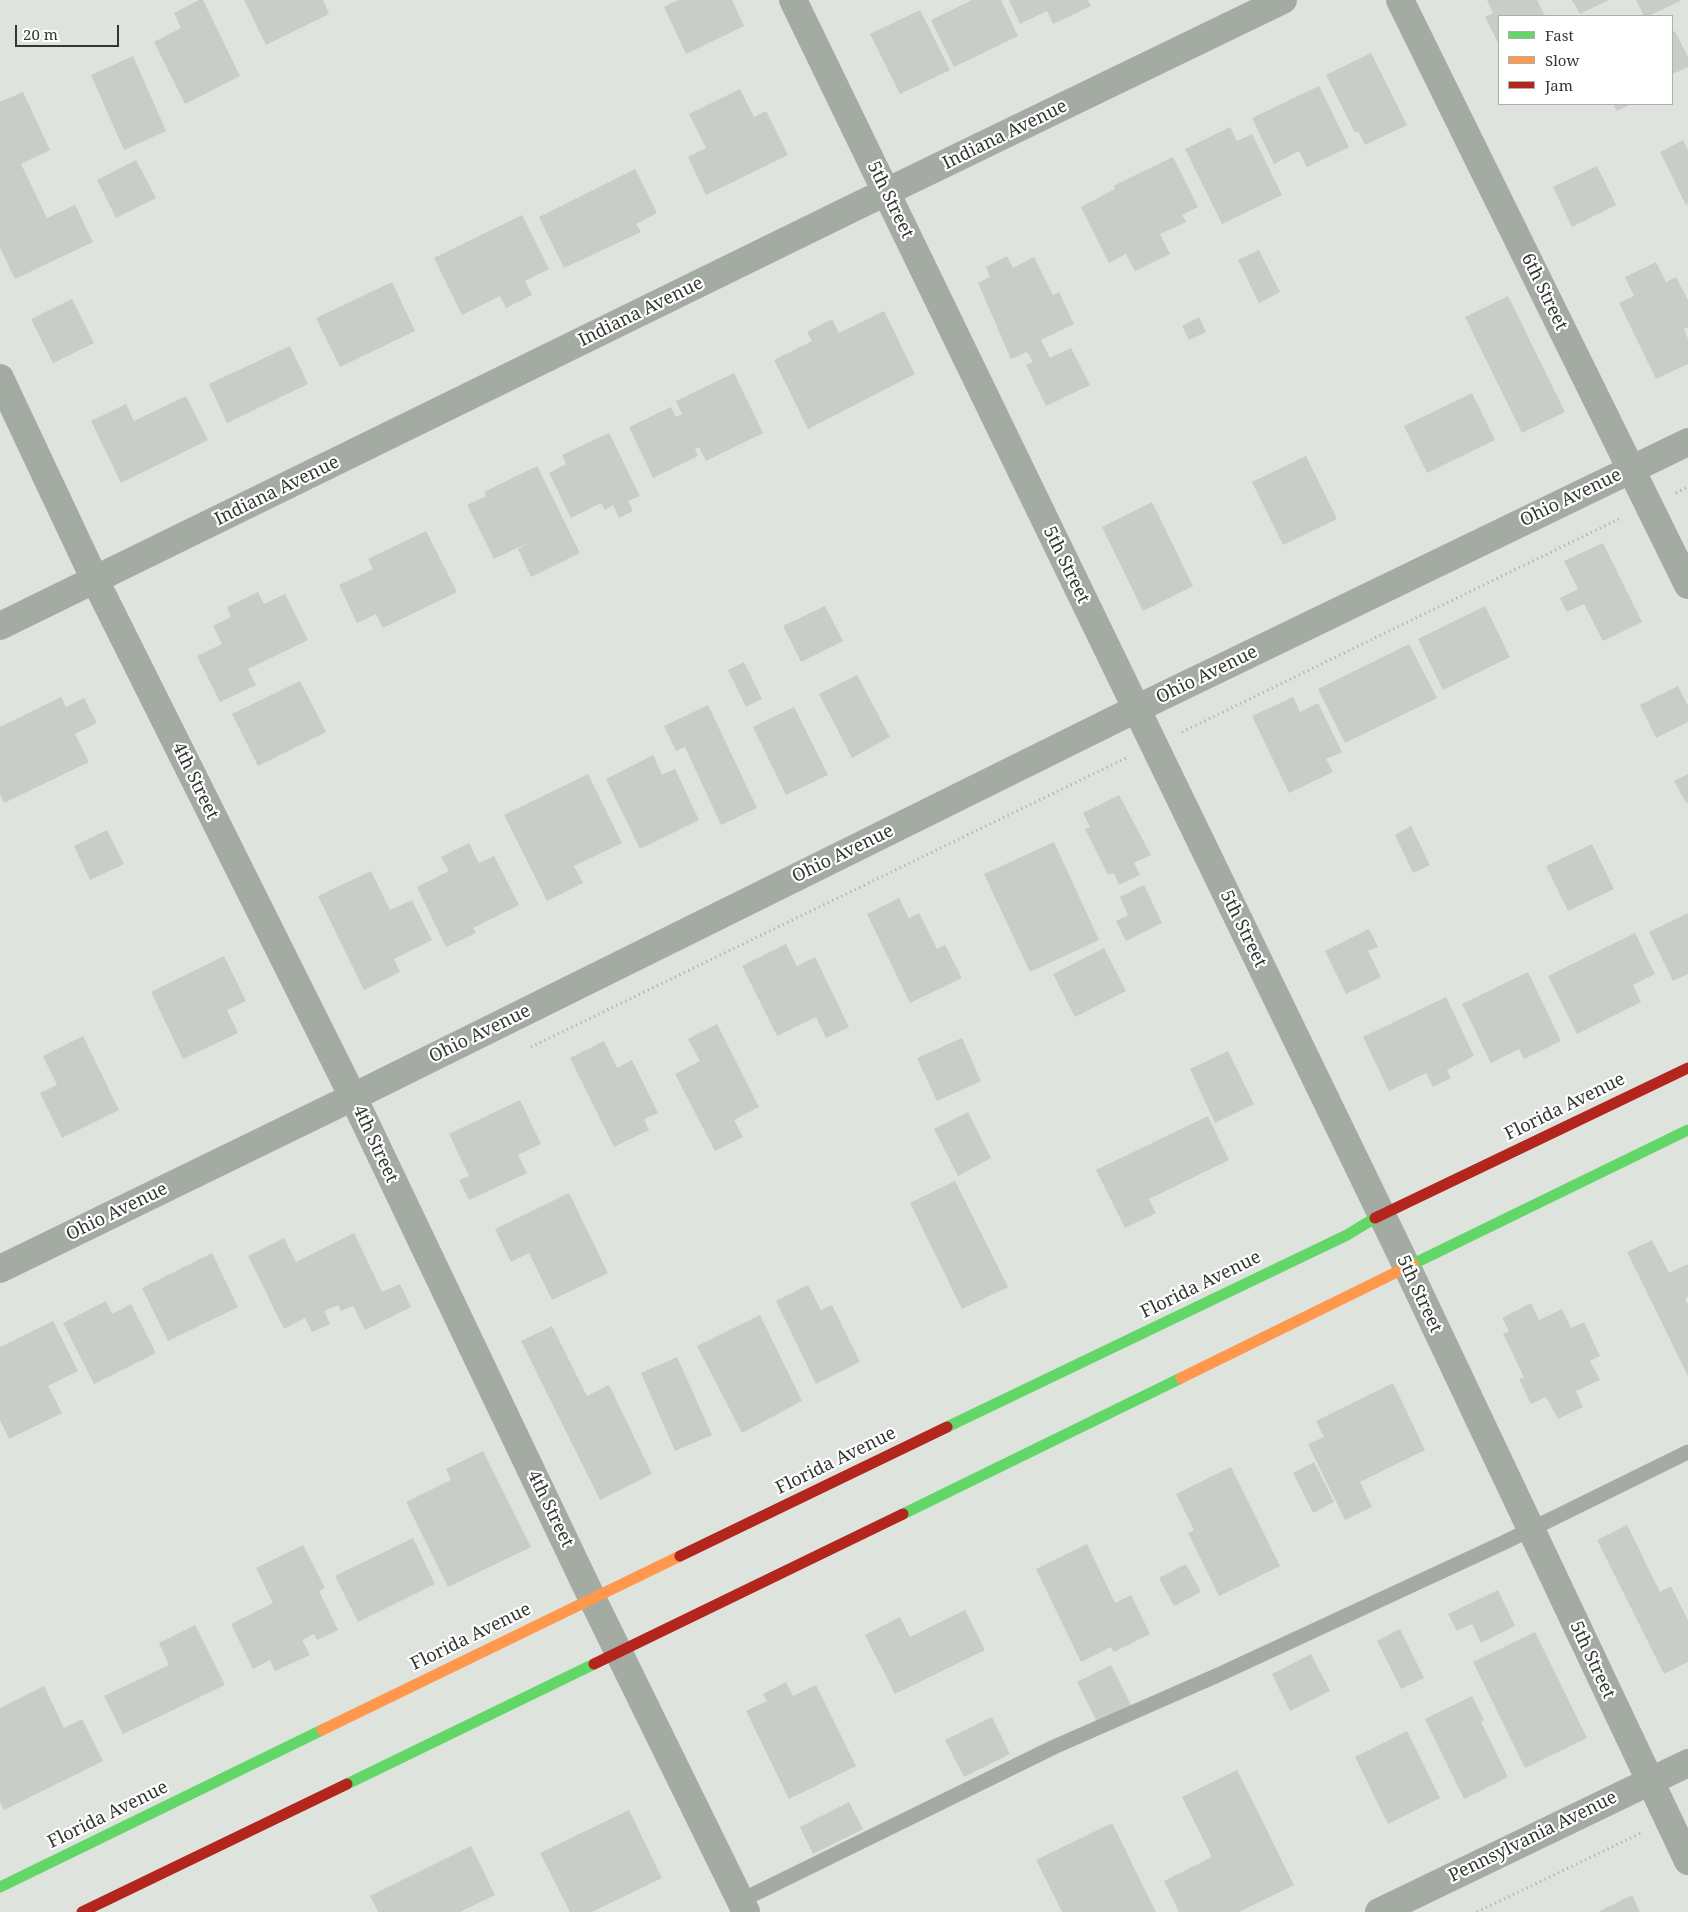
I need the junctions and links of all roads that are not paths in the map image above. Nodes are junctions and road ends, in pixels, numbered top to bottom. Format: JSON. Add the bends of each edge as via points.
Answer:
{"nodes":[{"id":1,"x":793,"y":0,"type":"edge"},
{"id":2,"x":1283,"y":0,"type":"edge"},
{"id":3,"x":1400,"y":0,"type":"edge"},
{"id":4,"x":886,"y":192,"type":"junction"},
{"id":5,"x":0,"y":378,"type":"edge"},
{"id":6,"x":1688,"y":442,"type":"edge"},
{"id":7,"x":1632,"y":469,"type":"junction"},
{"id":8,"x":95,"y":580,"type":"junction"},
{"id":9,"x":1688,"y":585,"type":"edge"},
{"id":10,"x":0,"y":626,"type":"edge"},
{"id":11,"x":1136,"y":709,"type":"junction"},
{"id":12,"x":1688,"y":1068,"type":"edge"},
{"id":13,"x":352,"y":1097,"type":"junction"},
{"id":14,"x":1688,"y":1130,"type":"edge"},
{"id":15,"x":1381,"y":1215,"type":"junction"},
{"id":16,"x":1406,"y":1267,"type":"junction"},
{"id":17,"x":0,"y":1269,"type":"edge"},
{"id":18,"x":1688,"y":1452,"type":"edge"},
{"id":19,"x":1531,"y":1530,"type":"junction"},
{"id":20,"x":592,"y":1598,"type":"junction"},
{"id":21,"x":620,"y":1652,"type":"junction"},
{"id":22,"x":1688,"y":1763,"type":"edge"},
{"id":23,"x":1650,"y":1781,"type":"junction"},
{"id":24,"x":1688,"y":1860,"type":"edge"},
{"id":25,"x":0,"y":1887,"type":"edge"},
{"id":26,"x":743,"y":1906,"type":"edge"},
{"id":27,"x":82,"y":1912,"type":"edge"},
{"id":28,"x":1378,"y":1912,"type":"edge"}],
"edges":[{"from":1,"to":4,"type":"street","name":"5th Street"},
{"from":2,"to":4,"type":"street","name":"Indiana Avenue"},
{"from":3,"to":7,"type":"street","name":"6th Street"},
{"from":4,"to":8,"type":"street","name":"Indiana Avenue"},
{"from":4,"to":11,"type":"street","name":"5th Street"},
{"from":5,"to":8,"type":"street","name":"4th Street"},
{"from":6,"to":7,"type":"street","name":"Ohio Avenue"},
{"from":7,"to":9,"type":"street","name":"6th Street"},
{"from":7,"to":11,"type":"street","name":"Ohio Avenue"},
{"from":8,"to":10,"type":"street","name":"Indiana Avenue"},
{"from":8,"to":13,"type":"street","name":"4th Street"},
{"from":11,"to":13,"type":"street","name":"Ohio Avenue"},
{"from":11,"to":15,"type":"street","name":"5th Street"},
{"from":12,"to":15,"type":"main road","name":"Florida Avenue"},
{"from":13,"to":17,"type":"street","name":"Ohio Avenue"},
{"from":13,"to":20,"type":"street","name":"4th Street"},
{"from":14,"to":16,"type":"main road"},
{"from":15,"to":16,"type":"street","name":"5th Street"},
{"from":15,"to":20,"type":"main road","name":"Florida Avenue","via":[[1338,1239]]},
{"from":16,"to":19,"type":"street","name":"5th Street"},
{"from":16,"to":21,"type":"main road"},
{"from":18,"to":19,"type":"lane"},
{"from":19,"to":23,"type":"street","name":"5th Street"},
{"from":19,"to":26,"type":"lane","via":[[1054,1747]]},
{"from":20,"to":21,"type":"street","name":"4th Street"},
{"from":20,"to":25,"type":"main road","name":"Florida Avenue"},
{"from":21,"to":26,"type":"street","name":"4th Street"},
{"from":21,"to":27,"type":"main road"},
{"from":22,"to":23,"type":"street","name":"Pennsylvania Avenue"},
{"from":23,"to":24,"type":"street","name":"5th Street"},
{"from":23,"to":28,"type":"street","name":"Pennsylvania Avenue"}]}
